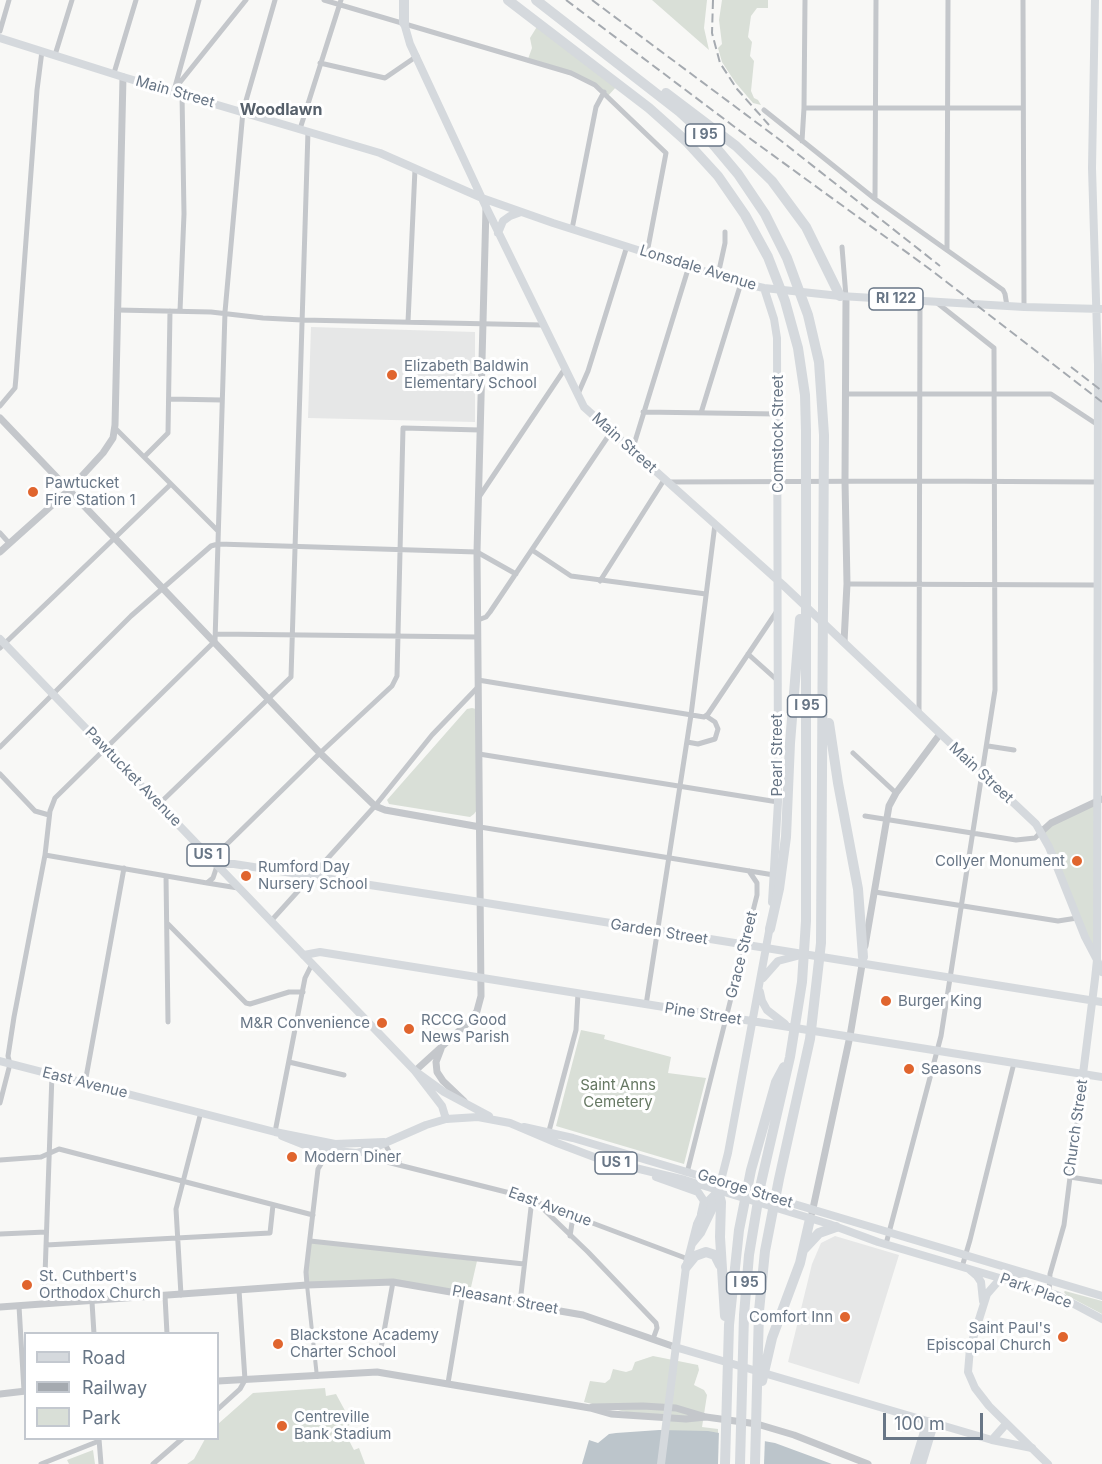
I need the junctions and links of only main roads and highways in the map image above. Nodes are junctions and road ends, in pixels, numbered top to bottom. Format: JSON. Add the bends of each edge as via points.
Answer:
{"nodes":[{"id":1,"x":404,"y":0,"type":"edge"},
{"id":2,"x":508,"y":0,"type":"edge"},
{"id":3,"x":536,"y":0,"type":"edge"},
{"id":4,"x":1095,"y":0,"type":"edge"},
{"id":5,"x":404,"y":23,"type":"joint"},
{"id":6,"x":0,"y":38,"type":"edge"},
{"id":7,"x":633,"y":74,"type":"junction"},
{"id":8,"x":1098,"y":90,"type":"edge"},
{"id":9,"x":468,"y":168,"type":"junction"},
{"id":10,"x":462,"y":189,"type":"junction"},
{"id":11,"x":482,"y":198,"type":"junction"},
{"id":12,"x":522,"y":212,"type":"junction"},
{"id":13,"x":498,"y":233,"type":"junction"},
{"id":14,"x":1098,"y":236,"type":"edge"},
{"id":15,"x":766,"y":288,"type":"junction"},
{"id":16,"x":843,"y":297,"type":"junction"},
{"id":17,"x":1099,"y":309,"type":"edge"},
{"id":18,"x":1100,"y":366,"type":"edge"},
{"id":19,"x":1100,"y":513,"type":"edge"},
{"id":20,"x":806,"y":541,"type":"junction"},
{"id":21,"x":781,"y":583,"type":"junction"},
{"id":22,"x":2,"y":644,"type":"edge"},
{"id":23,"x":823,"y":683,"type":"junction"},
{"id":24,"x":1100,"y":800,"type":"edge"},
{"id":25,"x":216,"y":864,"type":"junction"},
{"id":26,"x":770,"y":929,"type":"junction"},
{"id":27,"x":766,"y":949,"type":"junction"},
{"id":28,"x":304,"y":955,"type":"junction"},
{"id":29,"x":807,"y":955,"type":"junction"},
{"id":30,"x":1097,"y":960,"type":"junction"},
{"id":31,"x":862,"y":961,"type":"junction"},
{"id":32,"x":1102,"y":972,"type":"edge"},
{"id":33,"x":760,"y":984,"type":"junction"},
{"id":34,"x":1093,"y":1000,"type":"junction"},
{"id":35,"x":1102,"y":1002,"type":"edge"},
{"id":36,"x":753,"y":1021,"type":"junction"},
{"id":37,"x":791,"y":1027,"type":"junction"},
{"id":38,"x":790,"y":1057,"type":"junction"},
{"id":39,"x":0,"y":1061,"type":"edge"},
{"id":40,"x":415,"y":1071,"type":"junction"},
{"id":41,"x":1083,"y":1074,"type":"junction"},
{"id":42,"x":1102,"y":1077,"type":"edge"},
{"id":43,"x":446,"y":1119,"type":"junction"},
{"id":44,"x":495,"y":1119,"type":"junction"},
{"id":45,"x":517,"y":1126,"type":"junction"},
{"id":46,"x":363,"y":1148,"type":"joint"},
{"id":47,"x":619,"y":1164,"type":"junction"},
{"id":48,"x":686,"y":1176,"type":"junction"},
{"id":49,"x":719,"y":1186,"type":"junction"},
{"id":50,"x":701,"y":1214,"type":"junction"},
{"id":51,"x":812,"y":1214,"type":"junction"},
{"id":52,"x":836,"y":1227,"type":"junction"},
{"id":53,"x":692,"y":1244,"type":"junction"},
{"id":54,"x":804,"y":1249,"type":"junction"},
{"id":55,"x":969,"y":1255,"type":"joint"},
{"id":56,"x":687,"y":1263,"type":"junction"},
{"id":57,"x":964,"y":1268,"type":"junction"},
{"id":58,"x":721,"y":1270,"type":"junction"},
{"id":59,"x":1026,"y":1272,"type":"junction"},
{"id":60,"x":1001,"y":1278,"type":"junction"},
{"id":61,"x":1102,"y":1296,"type":"edge"},
{"id":62,"x":983,"y":1303,"type":"junction"},
{"id":63,"x":1102,"y":1320,"type":"edge"},
{"id":64,"x":675,"y":1347,"type":"junction"},
{"id":65,"x":728,"y":1354,"type":"junction"},
{"id":66,"x":761,"y":1362,"type":"junction"},
{"id":67,"x":931,"y":1423,"type":"junction"},
{"id":68,"x":1006,"y":1424,"type":"junction"},
{"id":69,"x":992,"y":1440,"type":"junction"},
{"id":70,"x":1032,"y":1448,"type":"junction"},
{"id":71,"x":661,"y":1464,"type":"edge"},
{"id":72,"x":725,"y":1464,"type":"edge"},
{"id":73,"x":740,"y":1464,"type":"edge"},
{"id":74,"x":755,"y":1464,"type":"edge"},
{"id":75,"x":914,"y":1464,"type":"edge"},
{"id":76,"x":922,"y":1464,"type":"edge"},
{"id":77,"x":1048,"y":1464,"type":"edge"}],
"edges":[{"from":1,"to":5,"type":"highway"},
{"from":2,"to":20,"type":"highway","number":"I 95","via":[[681,136],[725,186],[758,236],[782,291],[798,348],[806,408]]},
{"from":3,"to":7,"type":"highway","number":"I 95"},
{"from":4,"to":8,"type":"main road"},
{"from":5,"to":9,"type":"main road"},
{"from":6,"to":10,"type":"main road","name":"Main Street","number":"RI 122","via":[[380,153]]},
{"from":7,"to":16,"type":"highway","via":[[675,98],[761,168],[802,220]]},
{"from":7,"to":23,"type":"highway","number":"I 95","via":[[693,124],[738,174],[777,236],[805,305],[817,350],[823,411]]},
{"from":8,"to":14,"type":"main road","via":[[1092,168]]},
{"from":9,"to":10,"type":"main road"},
{"from":9,"to":11,"type":"main road"},
{"from":10,"to":11,"type":"main road","name":"Main Street","number":"RI 122"},
{"from":11,"to":12,"type":"main road","name":"Lonsdale Avenue","number":"RI 122"},
{"from":11,"to":13,"type":"main road","name":"Main Street"},
{"from":12,"to":13,"type":"main road","via":[[503,221]]},
{"from":12,"to":15,"type":"main road","name":"Lonsdale Avenue","number":"RI 122"},
{"from":13,"to":21,"type":"main road","name":"Main Street","via":[[588,412]]},
{"from":14,"to":17,"type":"main road"},
{"from":15,"to":16,"type":"main road","name":"Lonsdale Avenue","number":"RI 122"},
{"from":15,"to":21,"type":"main road","name":"Comstock Street","via":[[777,338]]},
{"from":16,"to":17,"type":"main road","name":"Lonsdale Avenue","number":"RI 122"},
{"from":17,"to":18,"type":"main road"},
{"from":18,"to":19,"type":"main road"},
{"from":19,"to":24,"type":"main road","via":[[1096,585]]},
{"from":20,"to":26,"type":"highway","via":[[786,830]]},
{"from":20,"to":38,"type":"highway","number":"I 95","via":[[807,908]]},
{"from":21,"to":26,"type":"main road","name":"Pearl Street","via":[[777,609],[778,802]]},
{"from":21,"to":30,"type":"main road","name":"Main Street","via":[[1036,824]]},
{"from":22,"to":25,"type":"main road","name":"Pawtucket Avenue","number":"US 1"},
{"from":23,"to":31,"type":"highway","via":[[858,883]]},
{"from":23,"to":66,"type":"highway","number":"I 95","via":[[820,967],[808,1051],[769,1226],[761,1287]]},
{"from":24,"to":30,"type":"main road"},
{"from":25,"to":27,"type":"main road","name":"Garden Street"},
{"from":25,"to":28,"type":"main road","name":"Pawtucket Avenue","number":"US 1"},
{"from":26,"to":27,"type":"main road","name":"Pearl Street"},
{"from":27,"to":29,"type":"main road","name":"Garden Street"},
{"from":27,"to":33,"type":"main road","name":"Pearl Street"},
{"from":28,"to":36,"type":"main road","name":"Pine Street","via":[[320,952]]},
{"from":28,"to":40,"type":"main road","name":"Pawtucket Avenue","number":"US 1"},
{"from":29,"to":31,"type":"main road","name":"Garden Street"},
{"from":29,"to":33,"type":"main road","via":[[778,961]]},
{"from":30,"to":32,"type":"main road","name":"Main Street"},
{"from":30,"to":34,"type":"main road","name":"Church Street"},
{"from":31,"to":34,"type":"main road","name":"Garden Street"},
{"from":33,"to":36,"type":"main road","name":"Pearl Street"},
{"from":33,"to":37,"type":"main road","via":[[762,1001],[771,1014]]},
{"from":34,"to":35,"type":"main road","name":"Garden Street"},
{"from":34,"to":41,"type":"main road","name":"Church Street"},
{"from":36,"to":37,"type":"main road","name":"Pine Street"},
{"from":36,"to":49,"type":"main road","name":"Pearl Street"},
{"from":37,"to":41,"type":"main road","name":"Pine Street"},
{"from":38,"to":65,"type":"highway","via":[[776,1082],[745,1195],[734,1268]]},
{"from":38,"to":73,"type":"highway","number":"I 95","via":[[752,1231],[745,1291]]},
{"from":39,"to":46,"type":"main road","name":"East Avenue","via":[[340,1149]]},
{"from":40,"to":43,"type":"main road","name":"Pawtucket Avenue","number":"US 1","via":[[440,1103]]},
{"from":40,"to":44,"type":"main road","name":"Pawtucket Avenue","number":"US 1"},
{"from":41,"to":42,"type":"main road","name":"Pine Street"},
{"from":43,"to":44,"type":"main road","name":"George Street","number":"US 1"},
{"from":43,"to":46,"type":"main road","name":"George Street"},
{"from":44,"to":45,"type":"main road","name":"George Street","number":"US 1"},
{"from":45,"to":47,"type":"main road","name":"George Street","number":"US 1"},
{"from":45,"to":48,"type":"main road","name":"George Street","number":"US 1","via":[[549,1131]]},
{"from":47,"to":48,"type":"main road","name":"George Street","number":"US 1"},
{"from":47,"to":50,"type":"main road","via":[[698,1192],[704,1201]]},
{"from":48,"to":49,"type":"main road","name":"George Street","number":"US 1"},
{"from":49,"to":50,"type":"main road"},
{"from":49,"to":51,"type":"main road","name":"George Street"},
{"from":49,"to":53,"type":"main road","via":[[704,1228]]},
{"from":49,"to":58,"type":"highway"},
{"from":50,"to":53,"type":"main road"},
{"from":51,"to":52,"type":"main road","name":"George Street"},
{"from":51,"to":54,"type":"highway"},
{"from":51,"to":55,"type":"main road","name":"George Street"},
{"from":52,"to":54,"type":"highway","via":[[819,1233]]},
{"from":52,"to":57,"type":"main road","name":"George Street"},
{"from":53,"to":56,"type":"main road"},
{"from":54,"to":66,"type":"highway"},
{"from":55,"to":59,"type":"main road","name":"Park Place"},
{"from":56,"to":58,"type":"highway","via":[[702,1252],[709,1252],[717,1257]]},
{"from":56,"to":64,"type":"main road"},
{"from":57,"to":60,"type":"main road","name":"Park Place"},
{"from":57,"to":62,"type":"main road","via":[[979,1279]]},
{"from":58,"to":65,"type":"highway"},
{"from":59,"to":60,"type":"main road"},
{"from":59,"to":61,"type":"main road","name":"Park Place"},
{"from":60,"to":62,"type":"main road"},
{"from":60,"to":63,"type":"main road","name":"Park Place","via":[[1066,1300]]},
{"from":62,"to":68,"type":"main road","via":[[970,1348],[968,1372],[979,1394]]},
{"from":64,"to":67,"type":"main road","name":"Pleasant Street"},
{"from":64,"to":71,"type":"main road"},
{"from":65,"to":72,"type":"highway"},
{"from":66,"to":74,"type":"highway"},
{"from":67,"to":69,"type":"main road","name":"Pleasant Street"},
{"from":67,"to":75,"type":"main road"},
{"from":67,"to":76,"type":"main road"},
{"from":68,"to":69,"type":"main road"},
{"from":68,"to":70,"type":"main road"},
{"from":69,"to":70,"type":"main road","name":"Pleasant Street"},
{"from":70,"to":77,"type":"main road"}]}
